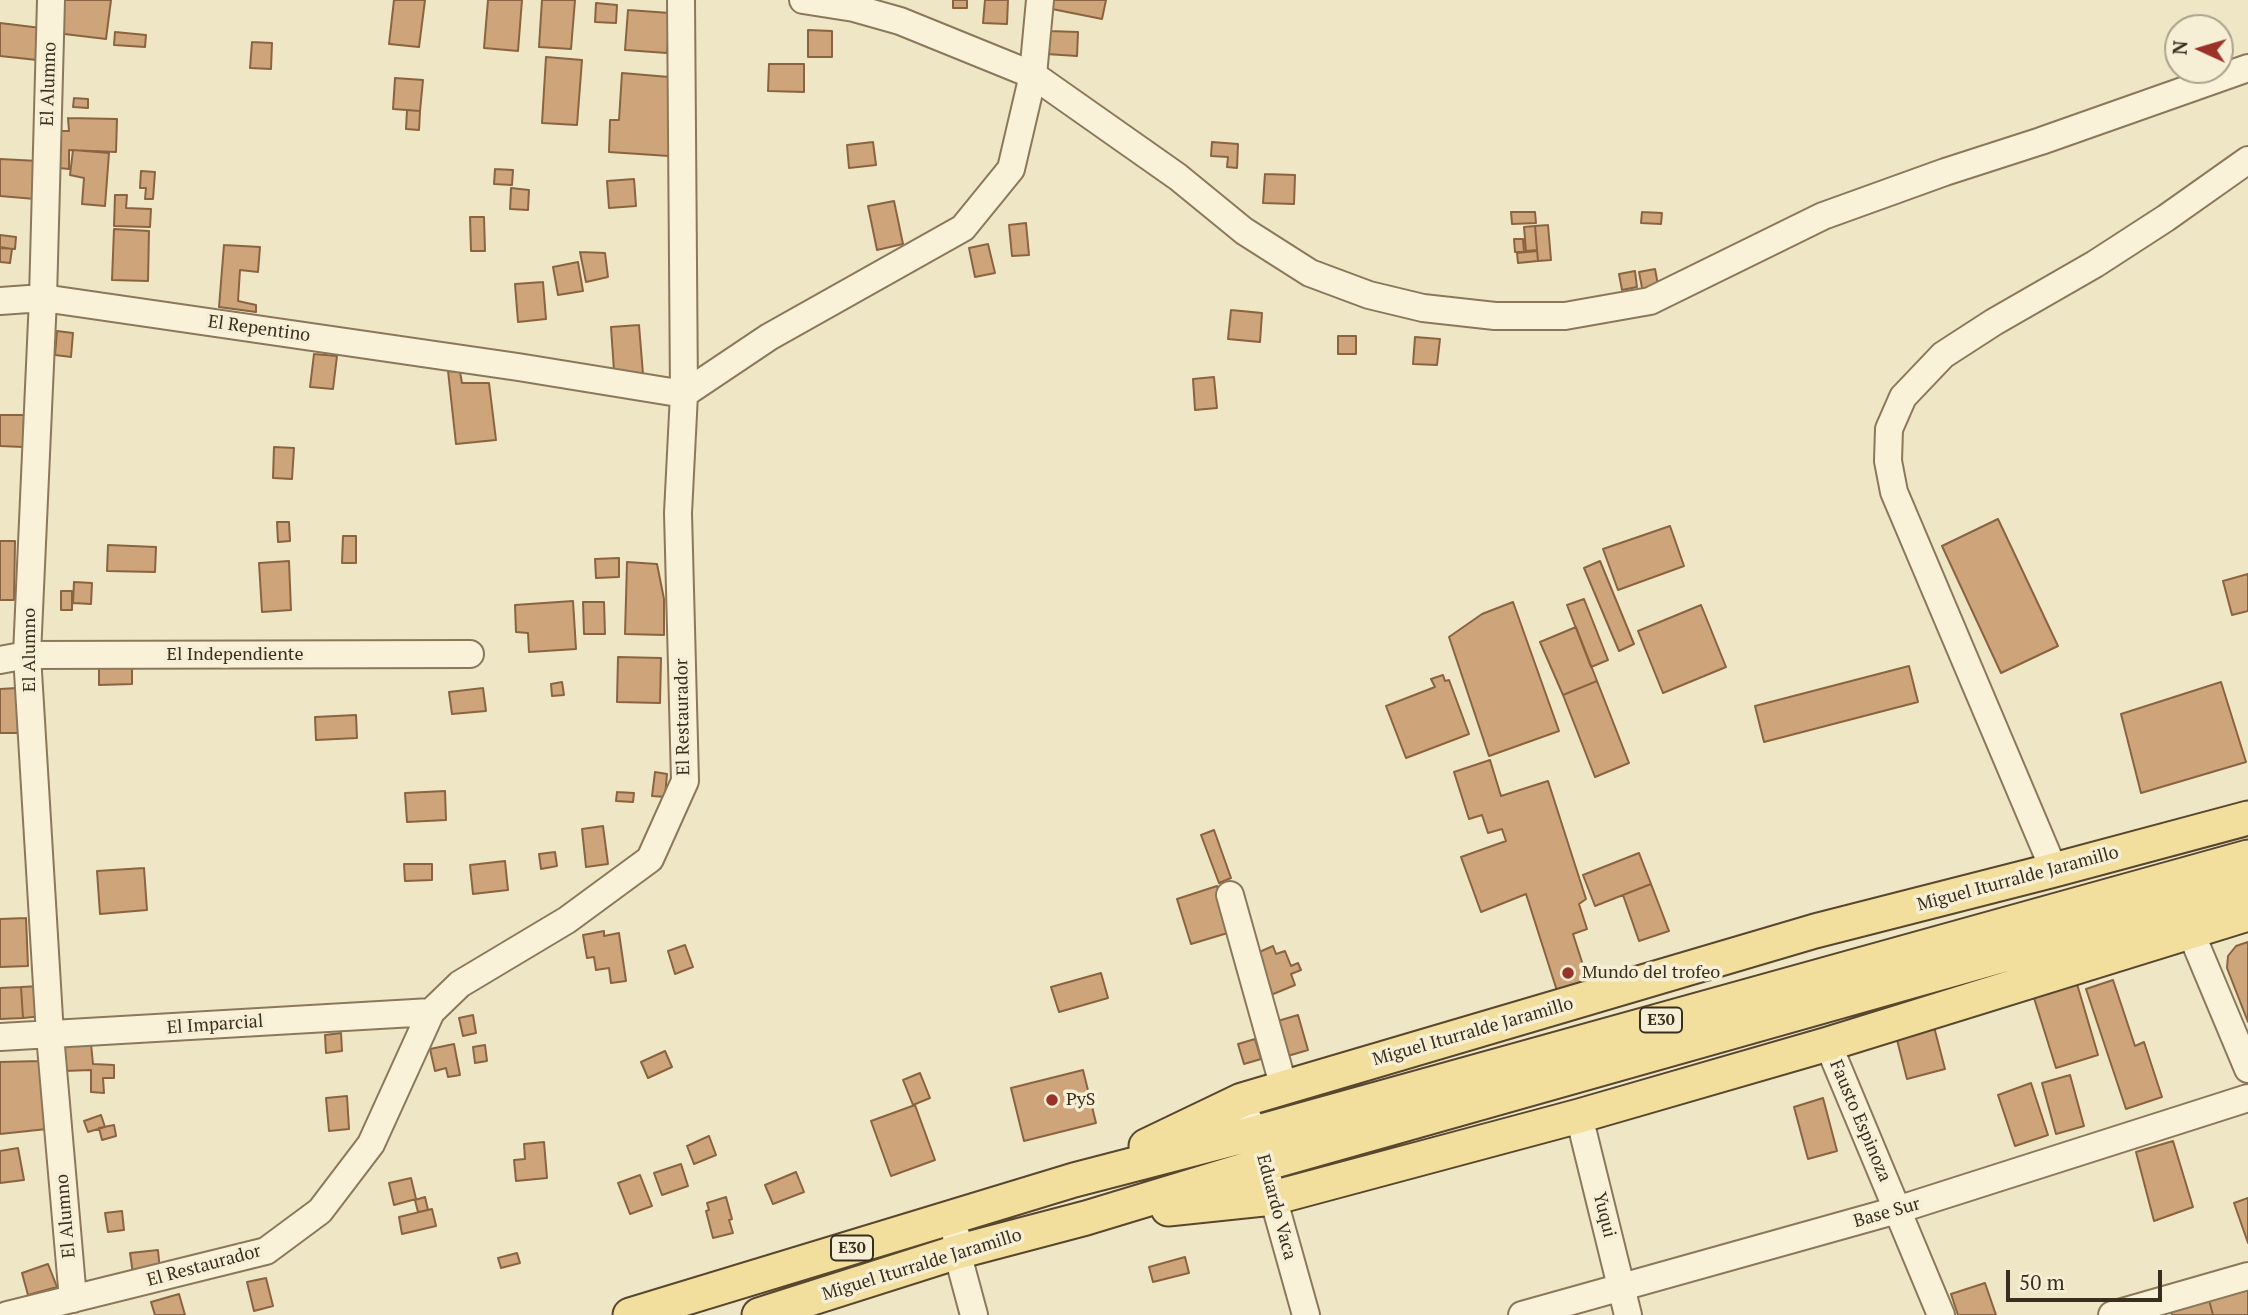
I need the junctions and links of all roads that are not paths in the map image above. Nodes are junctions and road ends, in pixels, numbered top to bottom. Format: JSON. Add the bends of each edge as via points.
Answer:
{"nodes":[{"id":1,"x":51,"y":0,"type":"edge"},
{"id":2,"x":681,"y":0,"type":"edge"},
{"id":3,"x":803,"y":0,"type":"edge"},
{"id":4,"x":1040,"y":0,"type":"edge"},
{"id":5,"x":2248,"y":68,"type":"edge"},
{"id":6,"x":1034,"y":75,"type":"junction"},
{"id":7,"x":2248,"y":160,"type":"edge"},
{"id":8,"x":43,"y":298,"type":"junction"},
{"id":9,"x":0,"y":301,"type":"edge"},
{"id":10,"x":684,"y":394,"type":"junction"},
{"id":11,"x":470,"y":654,"type":"dead end"},
{"id":12,"x":27,"y":656,"type":"junction"},
{"id":13,"x":0,"y":660,"type":"edge"},
{"id":14,"x":2248,"y":818,"type":"edge"},
{"id":15,"x":2248,"y":856,"type":"edge"},
{"id":16,"x":2054,"y":870,"type":"junction"},
{"id":17,"x":2248,"y":886,"type":"edge"},
{"id":18,"x":1230,"y":895,"type":"dead end"},
{"id":19,"x":2248,"y":914,"type":"edge"},
{"id":20,"x":2191,"y":933,"type":"junction"},
{"id":21,"x":430,"y":1012,"type":"junction"},
{"id":22,"x":50,"y":1035,"type":"junction"},
{"id":23,"x":0,"y":1037,"type":"edge"},
{"id":24,"x":1828,"y":1044,"type":"junction"},
{"id":25,"x":2248,"y":1069,"type":"edge"},
{"id":26,"x":1284,"y":1088,"type":"junction"},
{"id":27,"x":2248,"y":1098,"type":"edge"},
{"id":28,"x":1240,"y":1101,"type":"junction"},
{"id":29,"x":1580,"y":1115,"type":"junction"},
{"id":30,"x":1260,"y":1149,"type":"junction"},
{"id":31,"x":1074,"y":1181,"type":"junction"},
{"id":32,"x":1273,"y":1198,"type":"junction"},
{"id":33,"x":1898,"y":1210,"type":"junction"},
{"id":34,"x":954,"y":1217,"type":"junction"},
{"id":35,"x":1086,"y":1218,"type":"junction"},
{"id":36,"x":957,"y":1252,"type":"junction"},
{"id":37,"x":2248,"y":1276,"type":"edge"},
{"id":38,"x":1621,"y":1287,"type":"junction"},
{"id":39,"x":73,"y":1299,"type":"junction"},
{"id":40,"x":6,"y":1315,"type":"edge"},
{"id":41,"x":630,"y":1315,"type":"edge"},
{"id":42,"x":759,"y":1315,"type":"edge"},
{"id":43,"x":974,"y":1315,"type":"edge"},
{"id":44,"x":1306,"y":1315,"type":"edge"},
{"id":45,"x":1522,"y":1315,"type":"edge"},
{"id":46,"x":1628,"y":1315,"type":"edge"},
{"id":47,"x":1941,"y":1315,"type":"edge"},
{"id":48,"x":2112,"y":1315,"type":"edge"}],
"edges":[{"from":1,"to":8,"type":"street","name":"El Alumno"},
{"from":2,"to":10,"type":"street","name":"El Restaurador"},
{"from":3,"to":6,"type":"street","via":[[900,20]]},
{"from":4,"to":6,"type":"street"},
{"from":5,"to":6,"type":"street","via":[[1823,216],[1650,301],[1565,316],[1495,316],[1423,308],[1369,295],[1310,273],[1244,231],[1178,177]]},
{"from":6,"to":10,"type":"street","via":[[1011,169],[963,228],[769,337]]},
{"from":7,"to":16,"type":"street","via":[[2105,257],[1943,355],[1903,397],[1889,429],[1888,461],[1894,492]]},
{"from":8,"to":9,"type":"street","name":"El Repentino"},
{"from":8,"to":10,"type":"street","name":"El Repentino"},
{"from":8,"to":12,"type":"street","name":"El Alumno"},
{"from":10,"to":21,"type":"street","name":"El Restaurador","via":[[678,513],[685,781],[650,859],[567,920],[460,984]]},
{"from":11,"to":12,"type":"street","name":"El Independiente"},
{"from":12,"to":13,"type":"street","name":"El Independiente"},
{"from":12,"to":22,"type":"street","name":"El Alumno"},
{"from":14,"to":16,"type":"main road","name":"Miguel Iturralde Jaramillo"},
{"from":15,"to":30,"type":"main road","name":"Miguel Iturralde Jaramillo","number":"E30"},
{"from":16,"to":26,"type":"main road","name":"Miguel Iturralde Jaramillo","via":[[1815,931]]},
{"from":17,"to":30,"type":"main road","name":"Miguel Iturralde Jaramillo","number":"E30"},
{"from":18,"to":26,"type":"street"},
{"from":19,"to":20,"type":"main road","name":"Miguel Iturralde Jaramillo"},
{"from":20,"to":24,"type":"main road","name":"Miguel Iturralde Jaramillo"},
{"from":20,"to":25,"type":"street"},
{"from":21,"to":22,"type":"street","name":"El Imparcial"},
{"from":21,"to":39,"type":"street","name":"El Restaurador","via":[[371,1144],[320,1211],[266,1251]]},
{"from":22,"to":23,"type":"street","name":"El Imparcial"},
{"from":22,"to":39,"type":"street","name":"El Alumno"},
{"from":24,"to":29,"type":"main road","name":"Miguel Iturralde Jaramillo"},
{"from":24,"to":33,"type":"street","name":"Fausto Espinoza"},
{"from":26,"to":28,"type":"main road","name":"Miguel Iturralde Jaramillo"},
{"from":27,"to":33,"type":"street","name":"Base Sur"},
{"from":28,"to":30,"type":"street","name":"Eduardo Vaca"},
{"from":28,"to":31,"type":"main road","name":"Miguel Iturralde Jaramillo"},
{"from":29,"to":32,"type":"main road","name":"Miguel Iturralde Jaramillo"},
{"from":29,"to":38,"type":"street","name":"Yuqui"},
{"from":30,"to":31,"type":"main road","name":"Miguel Iturralde Jaramillo","number":"E30"},
{"from":30,"to":32,"type":"street","name":"Eduardo Vaca"},
{"from":30,"to":35,"type":"main road","name":"Miguel Iturralde Jaramillo","number":"E30"},
{"from":31,"to":34,"type":"main road","name":"Miguel Iturralde Jaramillo","number":"E30"},
{"from":32,"to":35,"type":"main road","name":"Miguel Iturralde Jaramillo"},
{"from":32,"to":44,"type":"street","name":"Eduardo Vaca"},
{"from":33,"to":38,"type":"street","name":"Base Sur"},
{"from":33,"to":47,"type":"street","name":"Fausto Espinoza"},
{"from":34,"to":36,"type":"street"},
{"from":34,"to":41,"type":"main road","name":"Miguel Iturralde Jaramillo","number":"E30"},
{"from":35,"to":36,"type":"main road","name":"Miguel Iturralde Jaramillo","number":"E30"},
{"from":36,"to":42,"type":"main road","name":"Miguel Iturralde Jaramillo","number":"E30"},
{"from":36,"to":43,"type":"street"},
{"from":37,"to":48,"type":"street"},
{"from":38,"to":45,"type":"street","name":"Base Sur"},
{"from":38,"to":46,"type":"street","name":"Yuqui"},
{"from":39,"to":40,"type":"street","name":"El Restaurador"}]}
